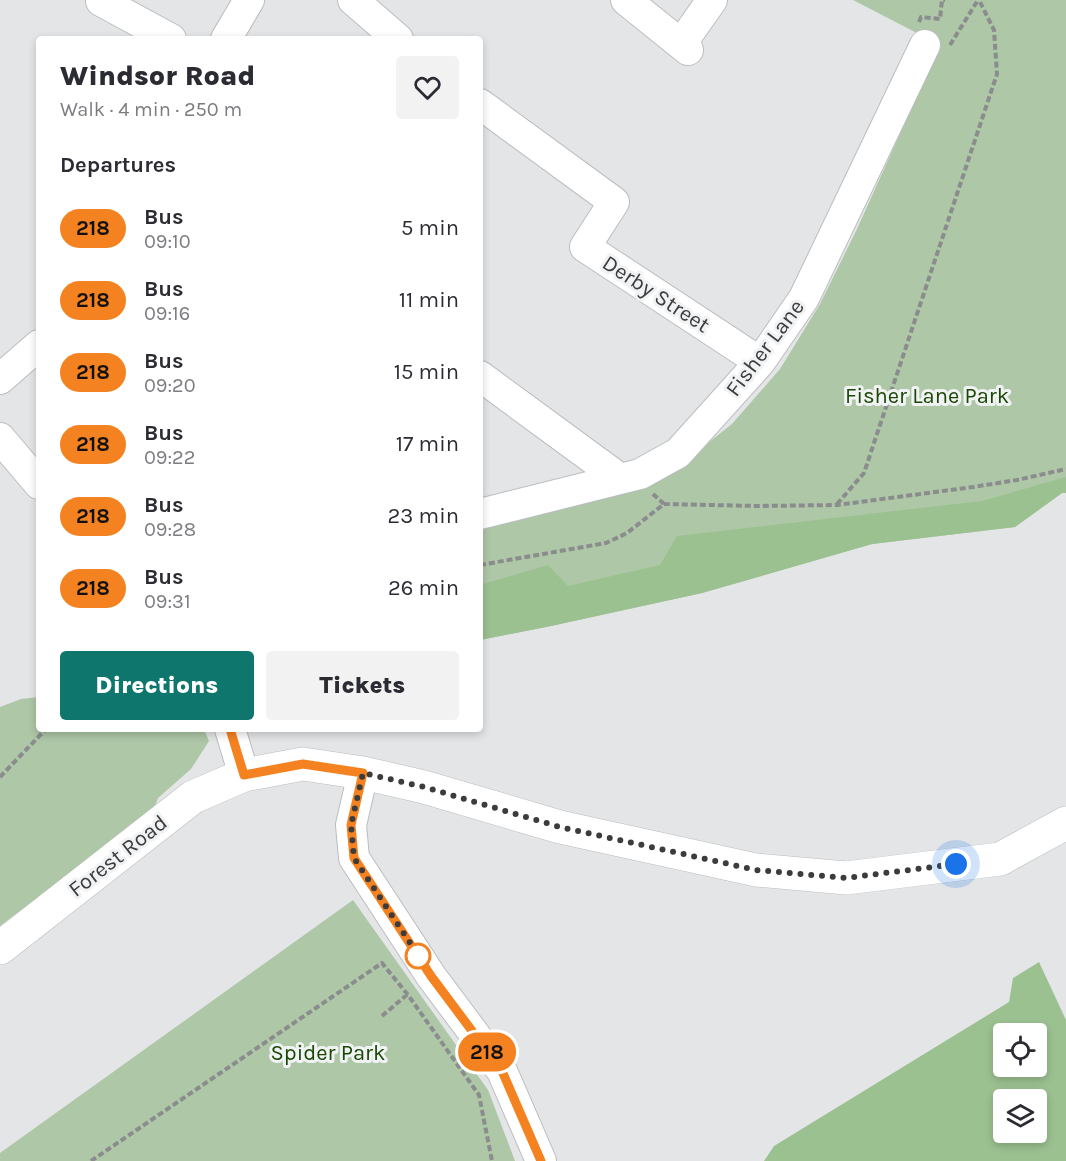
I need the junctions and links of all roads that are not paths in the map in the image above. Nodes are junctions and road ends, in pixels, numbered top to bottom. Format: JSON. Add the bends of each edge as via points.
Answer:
{"nodes":[{"id":1,"x":249,"y":0,"type":"edge"},
{"id":2,"x":353,"y":0,"type":"edge"},
{"id":3,"x":626,"y":0,"type":"edge"},
{"id":4,"x":712,"y":0,"type":"edge"},
{"id":5,"x":101,"y":1,"type":"edge"},
{"id":6,"x":165,"y":36,"type":"edge"},
{"id":7,"x":228,"y":36,"type":"edge"},
{"id":8,"x":395,"y":36,"type":"edge"},
{"id":9,"x":936,"y":48,"type":"road end"},
{"id":10,"x":483,"y":106,"type":"edge"},
{"id":11,"x":36,"y":348,"type":"edge"},
{"id":12,"x":760,"y":362,"type":"junction"},
{"id":13,"x":483,"y":378,"type":"edge"},
{"id":14,"x":0,"y":379,"type":"edge"},
{"id":15,"x":0,"y":438,"type":"edge"},
{"id":16,"x":619,"y":478,"type":"junction"},
{"id":17,"x":36,"y":480,"type":"edge"},
{"id":18,"x":483,"y":513,"type":"edge"},
{"id":19,"x":231,"y":732,"type":"edge"},
{"id":20,"x":363,"y":773,"type":"junction"},
{"id":21,"x":244,"y":775,"type":"junction"},
{"id":22,"x":1065,"y":825,"type":"edge"},
{"id":23,"x":0,"y":948,"type":"edge"},
{"id":24,"x":541,"y":1161,"type":"edge"}],
"edges":[{"from":1,"to":7,"type":"street"},
{"from":2,"to":8,"type":"street"},
{"from":3,"to":4,"type":"street","via":[[684,47]]},
{"from":5,"to":6,"type":"street"},
{"from":9,"to":12,"type":"street","name":"Fisher Lane","via":[[804,298]]},
{"from":10,"to":12,"type":"street","name":"Derby Street","via":[[614,202],[585,247]]},
{"from":11,"to":14,"type":"street"},
{"from":12,"to":16,"type":"street","name":"Fisher Lane","via":[[678,453],[640,474]]},
{"from":13,"to":16,"type":"street"},
{"from":15,"to":17,"type":"street"},
{"from":16,"to":18,"type":"street","name":"Fisher Lane"},
{"from":19,"to":21,"type":"street"},
{"from":20,"to":21,"type":"main road","name":"Forest Road","via":[[303,764]]},
{"from":20,"to":22,"type":"main road","name":"Forest Road","via":[[560,827],[756,870],[846,878],[1000,859]]},
{"from":20,"to":24,"type":"street","via":[[351,825],[354,858],[431,976],[502,1071]]},
{"from":21,"to":23,"type":"main road","name":"Forest Road","via":[[194,797]]}]}
